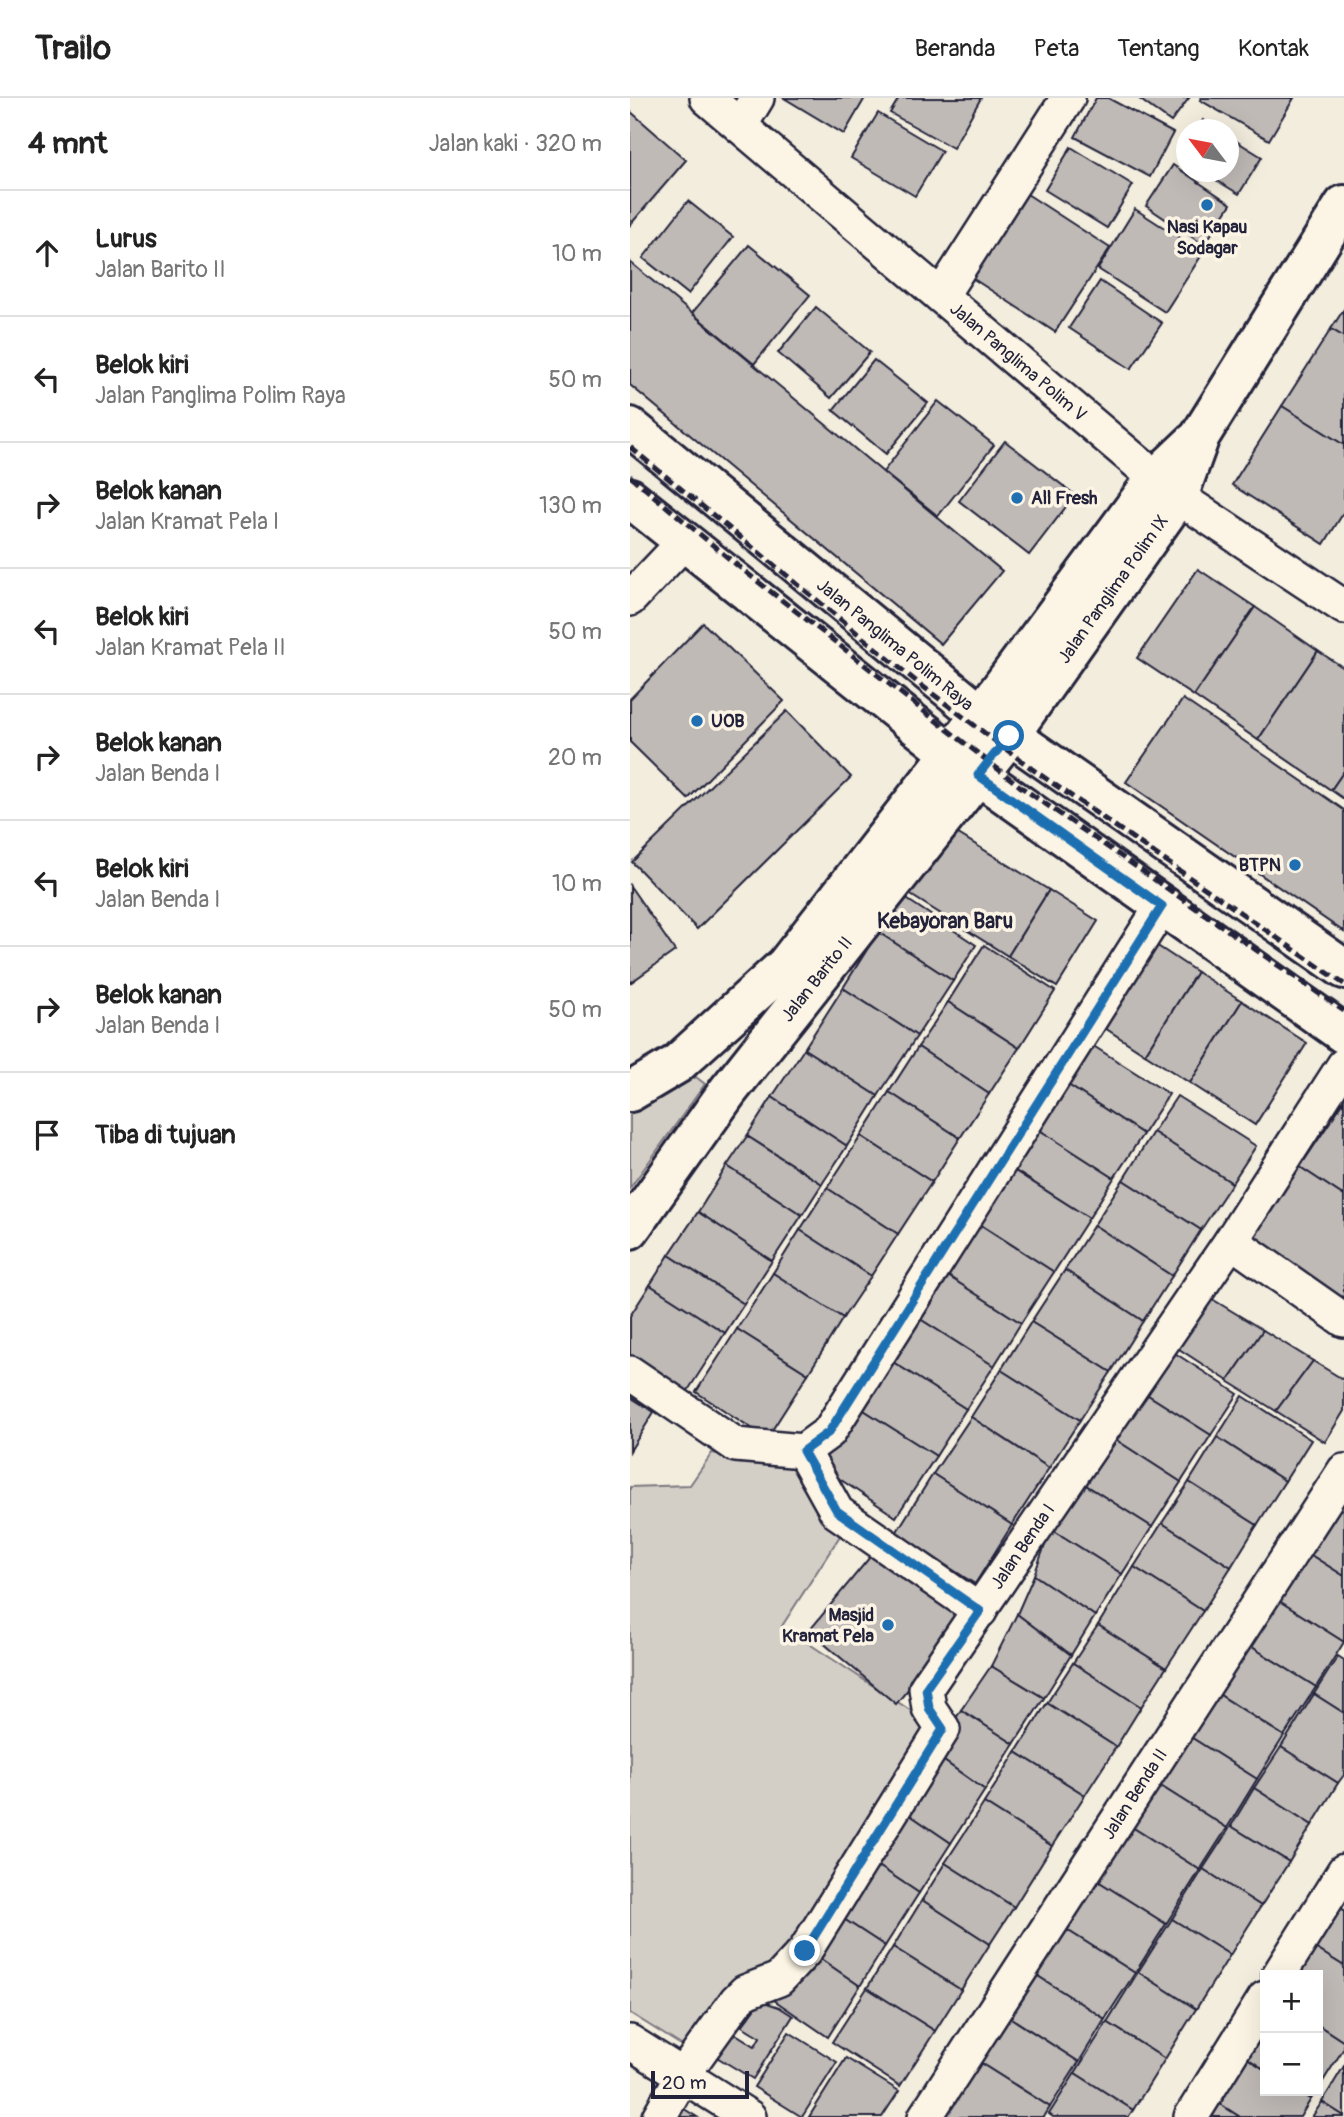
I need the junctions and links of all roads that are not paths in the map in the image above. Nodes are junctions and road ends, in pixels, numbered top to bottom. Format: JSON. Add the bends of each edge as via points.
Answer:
{"nodes":[{"id":1,"x":707,"y":98,"type":"edge"},
{"id":2,"x":757,"y":98,"type":"edge"},
{"id":3,"x":1068,"y":98,"type":"edge"},
{"id":4,"x":740,"y":126,"type":"junction"},
{"id":5,"x":1344,"y":205,"type":"edge"},
{"id":6,"x":942,"y":296,"type":"junction"},
{"id":7,"x":630,"y":427,"type":"edge"},
{"id":8,"x":1167,"y":487,"type":"junction"},
{"id":9,"x":630,"y":498,"type":"edge"},
{"id":10,"x":685,"y":541,"type":"junction"},
{"id":11,"x":630,"y":599,"type":"edge"},
{"id":12,"x":1344,"y":607,"type":"edge"},
{"id":13,"x":995,"y":726,"type":"junction"},
{"id":14,"x":964,"y":765,"type":"junction"},
{"id":15,"x":1162,"y":906,"type":"junction"},
{"id":16,"x":1344,"y":969,"type":"edge"},
{"id":17,"x":1344,"y":1034,"type":"edge"},
{"id":18,"x":1344,"y":1065,"type":"edge"},
{"id":19,"x":630,"y":1092,"type":"edge"},
{"id":20,"x":630,"y":1229,"type":"edge"},
{"id":21,"x":1231,"y":1241,"type":"junction"},
{"id":22,"x":1344,"y":1320,"type":"edge"},
{"id":23,"x":630,"y":1373,"type":"edge"},
{"id":24,"x":803,"y":1451,"type":"junction"},
{"id":25,"x":1344,"y":1471,"type":"edge"},
{"id":26,"x":980,"y":1611,"type":"junction"},
{"id":27,"x":1344,"y":1871,"type":"edge"},
{"id":28,"x":1282,"y":1970,"type":"edge"},
{"id":29,"x":1260,"y":2006,"type":"edge"},
{"id":30,"x":630,"y":2042,"type":"edge"},
{"id":31,"x":683,"y":2076,"type":"junction"},
{"id":32,"x":659,"y":2117,"type":"edge"},
{"id":33,"x":749,"y":2117,"type":"edge"},
{"id":34,"x":925,"y":2117,"type":"edge"},
{"id":35,"x":1191,"y":2117,"type":"edge"}],
"edges":[{"from":1,"to":4,"type":"street","name":"Jalan Panglima Polim V"},
{"from":2,"to":4,"type":"street"},
{"from":3,"to":6,"type":"street"},
{"from":4,"to":6,"type":"street","name":"Jalan Panglima Polim V"},
{"from":5,"to":8,"type":"main road","name":"Jalan Panglima Polim IX"},
{"from":6,"to":8,"type":"street","name":"Jalan Panglima Polim V"},
{"from":7,"to":13,"type":"main road","name":"Jalan Panglima Polim Raya"},
{"from":8,"to":12,"type":"street","name":"Jalan Panglima Polim V"},
{"from":8,"to":13,"type":"main road","name":"Jalan Panglima Polim IX"},
{"from":9,"to":10,"type":"main road"},
{"from":10,"to":11,"type":"street"},
{"from":10,"to":14,"type":"main road"},
{"from":13,"to":14,"type":"main road","name":"Jalan Barito II"},
{"from":13,"to":16,"type":"main road","name":"Jalan Panglima Polim Raya"},
{"from":14,"to":15,"type":"main road"},
{"from":14,"to":19,"type":"main road","name":"Jalan Barito II","via":[[786,965],[677,1064]]},
{"from":14,"to":20,"type":"main road","name":"Jalan Barito II"},
{"from":15,"to":17,"type":"main road"},
{"from":15,"to":24,"type":"street","via":[[829,1432]]},
{"from":18,"to":21,"type":"street","name":"Jalan Benda I"},
{"from":21,"to":22,"type":"street"},
{"from":21,"to":26,"type":"street","name":"Jalan Benda I"},
{"from":23,"to":24,"type":"street","via":[[736,1445]]},
{"from":24,"to":26,"type":"street","via":[[837,1511]]},
{"from":25,"to":34,"type":"street","name":"Jalan Benda II"},
{"from":26,"to":31,"type":"street","name":"Jalan Benda I","via":[[926,1688],[929,1708],[943,1729],[805,1951],[779,1979],[745,1992]]},
{"from":27,"to":28,"type":"street"},
{"from":29,"to":35,"type":"street"},
{"from":30,"to":31,"type":"street"},
{"from":31,"to":32,"type":"street","name":"Jalan Benda I"},
{"from":31,"to":33,"type":"street"}]}
